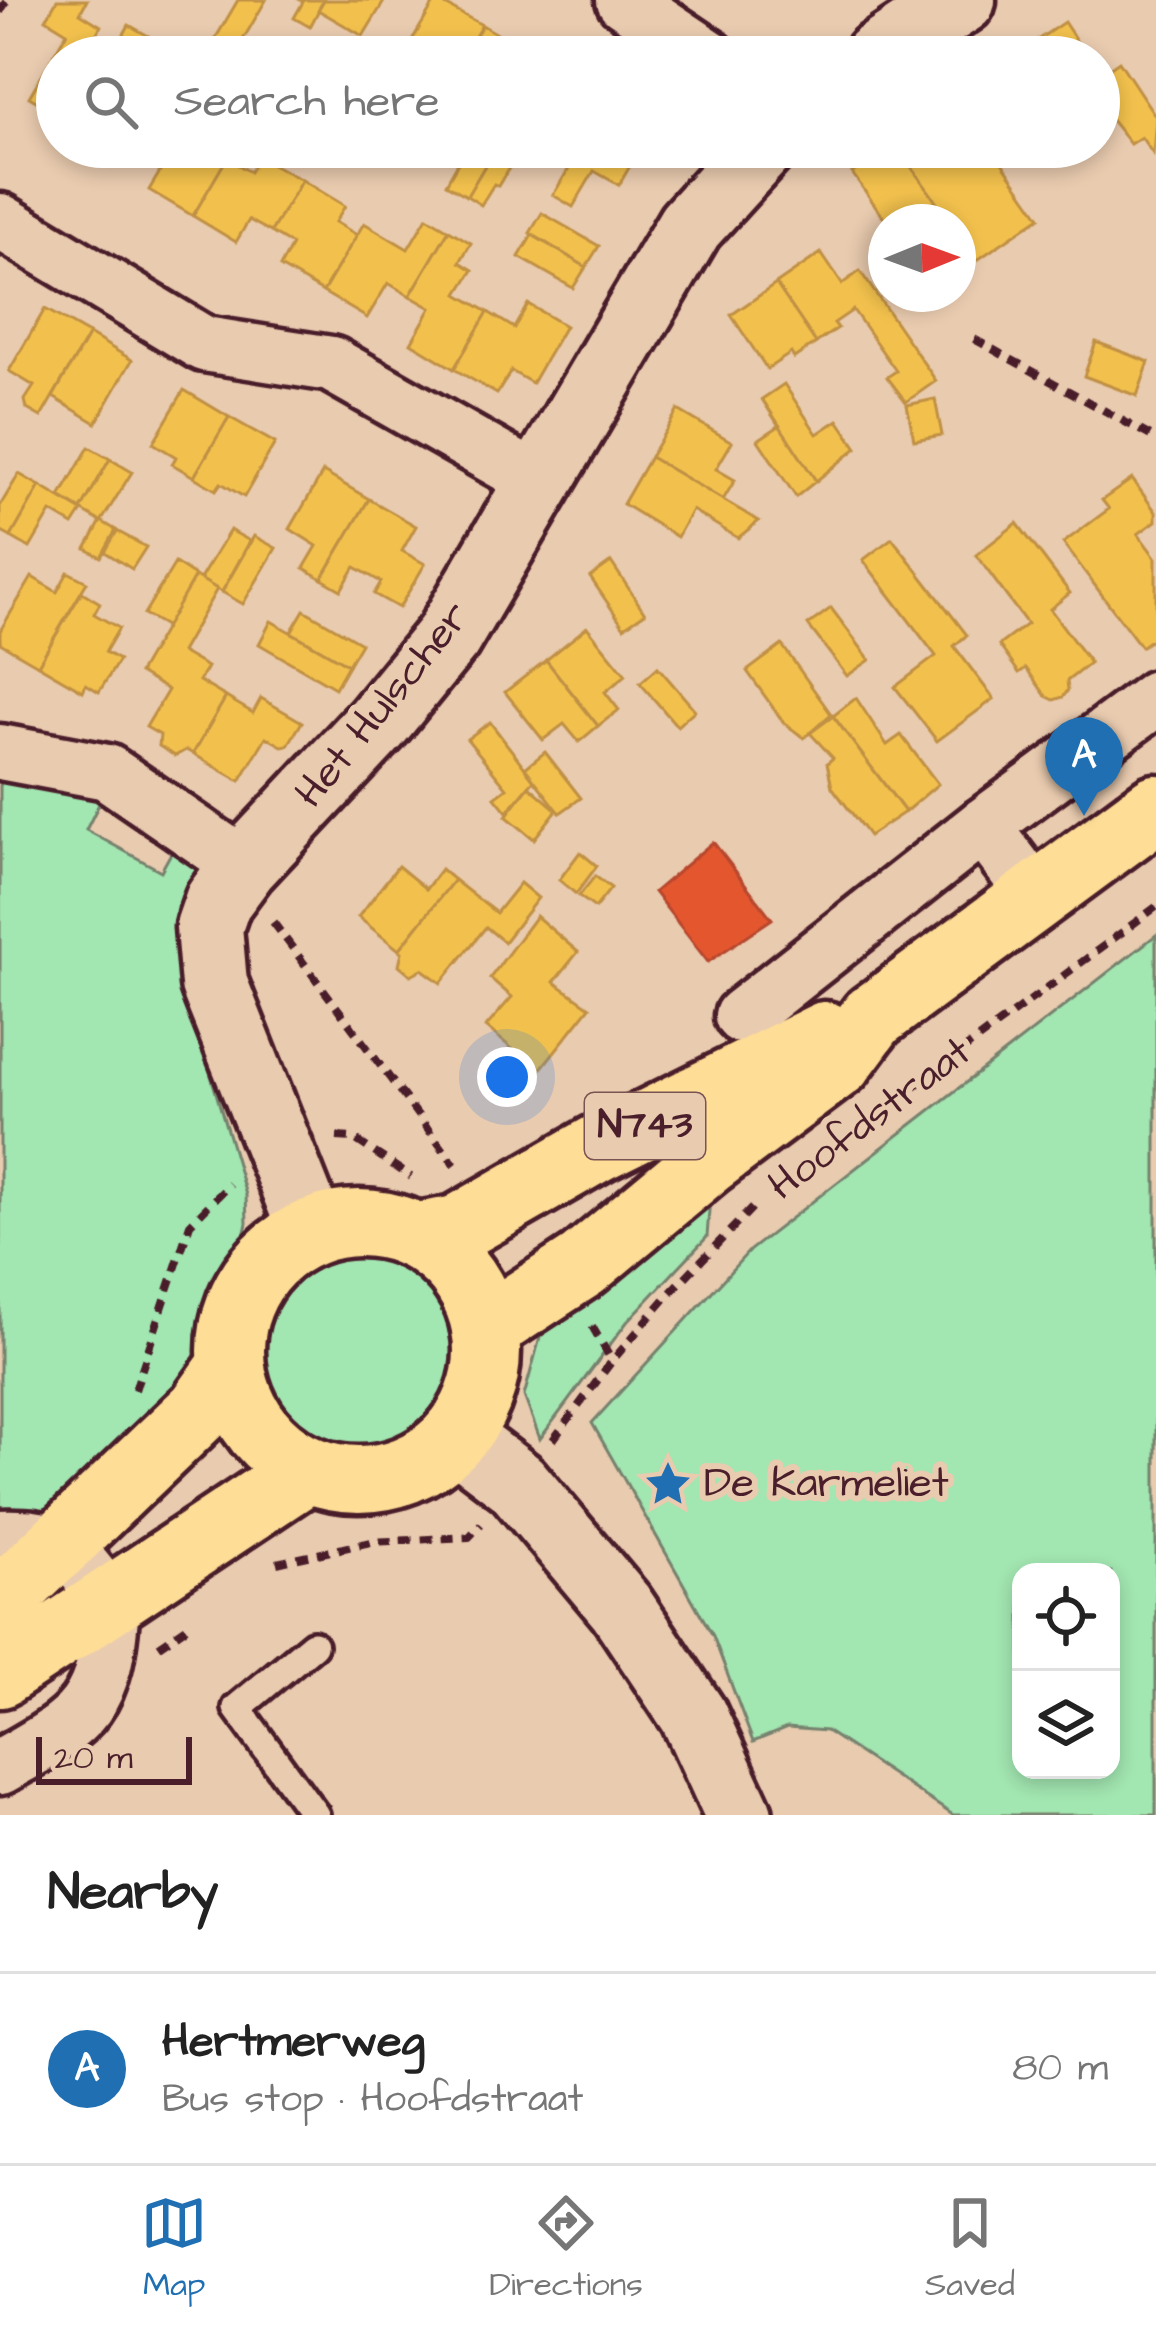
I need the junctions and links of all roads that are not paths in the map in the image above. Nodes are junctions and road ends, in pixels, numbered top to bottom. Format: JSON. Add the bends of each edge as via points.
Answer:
{"nodes":[{"id":1,"x":624,"y":0,"type":"edge"},
{"id":2,"x":962,"y":0,"type":"edge"},
{"id":3,"x":678,"y":36,"type":"edge"},
{"id":4,"x":908,"y":36,"type":"edge"},
{"id":5,"x":743,"y":168,"type":"edge"},
{"id":6,"x":0,"y":221,"type":"edge"},
{"id":7,"x":537,"y":481,"type":"junction"},
{"id":8,"x":1156,"y":698,"type":"edge"},
{"id":9,"x":0,"y":752,"type":"edge"},
{"id":10,"x":1150,"y":808,"type":"edge"},
{"id":11,"x":983,"y":826,"type":"junction"},
{"id":12,"x":241,"y":871,"type":"junction"},
{"id":13,"x":1035,"y":896,"type":"junction"},
{"id":14,"x":742,"y":1016,"type":"dead end"},
{"id":15,"x":873,"y":1017,"type":"junction"},
{"id":16,"x":311,"y":1229,"type":"junction"},
{"id":17,"x":419,"y":1237,"type":"junction"},
{"id":18,"x":485,"y":1329,"type":"junction"},
{"id":19,"x":231,"y":1366,"type":"junction"},
{"id":20,"x":455,"y":1436,"type":"junction"},
{"id":21,"x":308,"y":1469,"type":"junction"},
{"id":22,"x":30,"y":1540,"type":"edge"},
{"id":23,"x":0,"y":1602,"type":"edge"},
{"id":24,"x":112,"y":1603,"type":"junction"},
{"id":25,"x":314,"y":1645,"type":"dead end"},
{"id":26,"x":0,"y":1674,"type":"edge"},
{"id":27,"x":0,"y":1767,"type":"edge"},
{"id":28,"x":315,"y":1815,"type":"edge"},
{"id":29,"x":739,"y":1815,"type":"edge"}],
"edges":[{"from":1,"to":3,"type":"street"},
{"from":2,"to":4,"type":"street"},
{"from":5,"to":7,"type":"street","name":"Het Hulscher","via":[[690,226]]},
{"from":6,"to":7,"type":"street","via":[[204,344],[331,364]]},
{"from":7,"to":12,"type":"street","name":"Het Hulscher","via":[[448,637]]},
{"from":8,"to":11,"type":"street"},
{"from":9,"to":12,"type":"street","via":[[107,772]]},
{"from":10,"to":13,"type":"main road","name":"Hoofdstraat","number":"N743"},
{"from":11,"to":13,"type":"street"},
{"from":11,"to":14,"type":"street"},
{"from":12,"to":16,"type":"street","name":"Het Hulscher","via":[[209,927],[214,984]]},
{"from":13,"to":15,"type":"main road","name":"Hoofdstraat","number":"N743"},
{"from":15,"to":17,"type":"main road","name":"Hoofdstraat","number":"N743","via":[[598,1148],[457,1229]]},
{"from":15,"to":18,"type":"main road","name":"Hoofdstraat","number":"N743","via":[[839,1063],[564,1279]]},
{"from":16,"to":17,"type":"main road","via":[[386,1224]]},
{"from":16,"to":19,"type":"main road","via":[[260,1268],[241,1298]]},
{"from":17,"to":18,"type":"main road","via":[[463,1275]]},
{"from":18,"to":20,"type":"main road","via":[[485,1375]]},
{"from":19,"to":21,"type":"main road","via":[[255,1428]]},
{"from":19,"to":22,"type":"main road","via":[[201,1409]]},
{"from":20,"to":21,"type":"main road","via":[[431,1458],[387,1476],[338,1478]]},
{"from":20,"to":29,"type":"street","via":[[517,1483],[621,1606],[693,1715]]},
{"from":21,"to":24,"type":"main road"},
{"from":22,"to":23,"type":"main road"},
{"from":22,"to":24,"type":"street"},
{"from":24,"to":26,"type":"main road"},
{"from":24,"to":27,"type":"street","via":[[94,1697],[65,1731]]},
{"from":25,"to":28,"type":"lane","via":[[237,1708]]}]}
